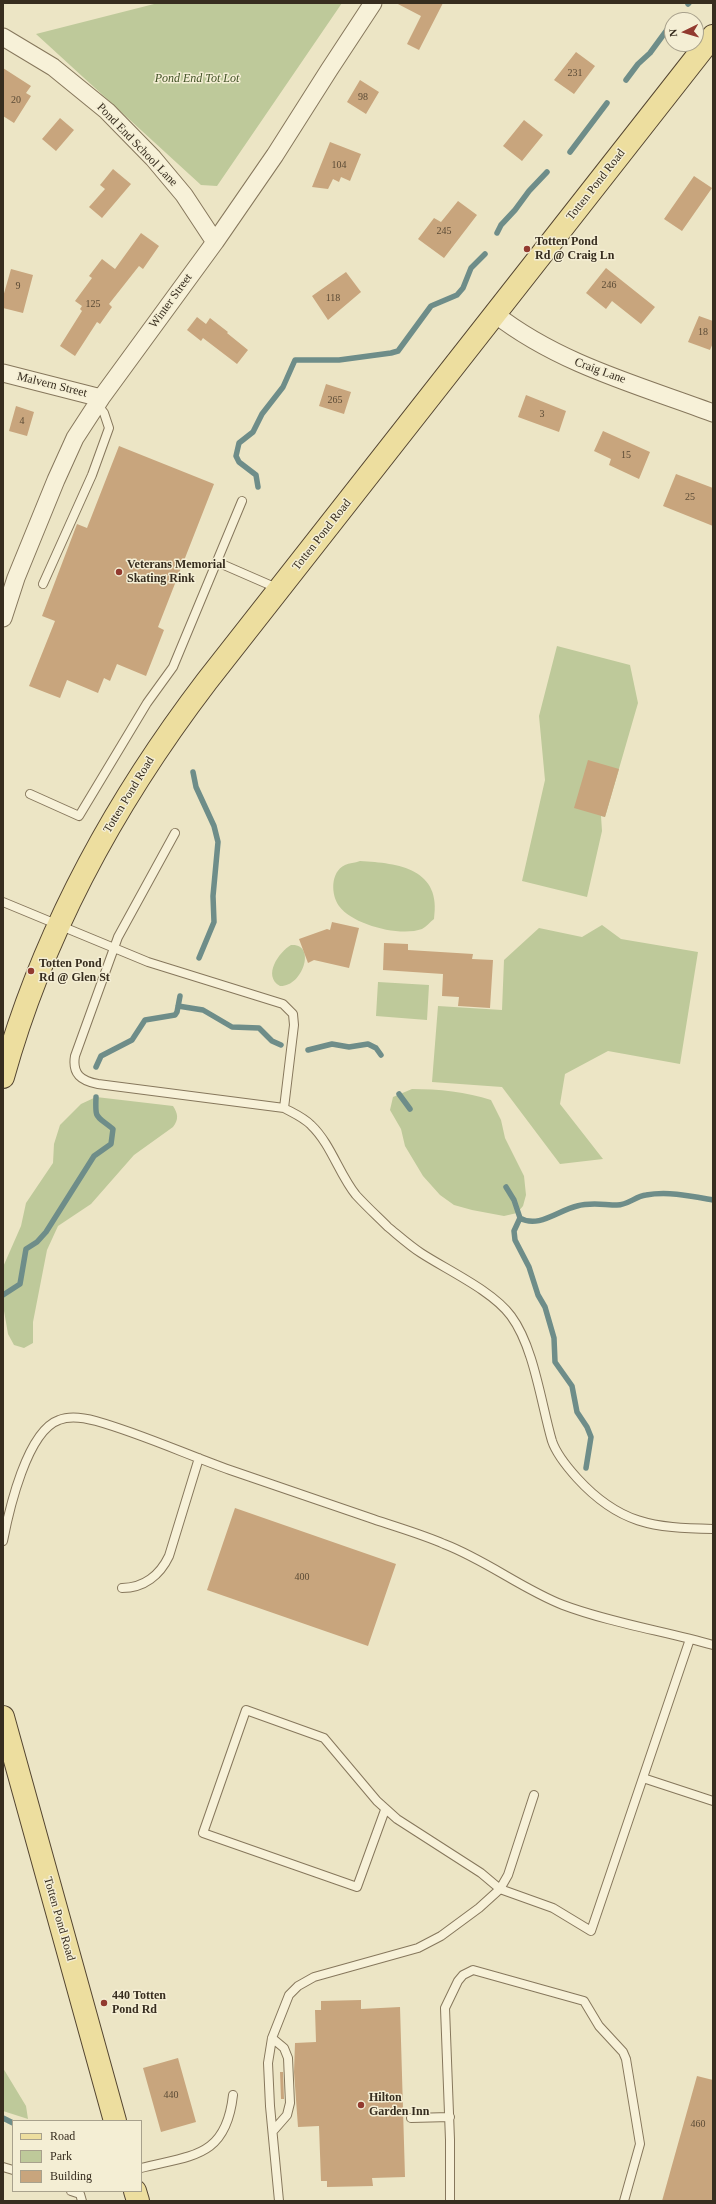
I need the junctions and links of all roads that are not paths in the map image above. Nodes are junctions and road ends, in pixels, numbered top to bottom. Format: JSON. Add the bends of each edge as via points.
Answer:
{"nodes":[{"id":1,"x":373,"y":3,"type":"edge"},
{"id":2,"x":3,"y":36,"type":"edge"},
{"id":3,"x":713,"y":36,"type":"edge"},
{"id":4,"x":215,"y":242,"type":"junction"},
{"id":5,"x":495,"y":314,"type":"junction"},
{"id":6,"x":3,"y":373,"type":"edge"},
{"id":7,"x":99,"y":401,"type":"junction"},
{"id":8,"x":713,"y":413,"type":"edge"},
{"id":9,"x":242,"y":501,"type":"dead end"},
{"id":10,"x":217,"y":562,"type":"junction"},
{"id":11,"x":43,"y":584,"type":"dead end"},
{"id":12,"x":280,"y":589,"type":"junction"},
{"id":13,"x":3,"y":618,"type":"edge"},
{"id":14,"x":30,"y":794,"type":"dead end"},
{"id":15,"x":175,"y":833,"type":"dead end"},
{"id":16,"x":3,"y":902,"type":"edge"},
{"id":17,"x":60,"y":926,"type":"junction"},
{"id":18,"x":113,"y":949,"type":"junction"},
{"id":19,"x":3,"y":1077,"type":"edge"},
{"id":20,"x":284,"y":1108,"type":"junction"},
{"id":21,"x":199,"y":1458,"type":"junction"},
{"id":22,"x":15,"y":1494,"type":"junction"},
{"id":23,"x":3,"y":1512,"type":"edge"},
{"id":24,"x":713,"y":1529,"type":"edge"},
{"id":25,"x":3,"y":1542,"type":"edge"},
{"id":26,"x":122,"y":1588,"type":"dead end"},
{"id":27,"x":690,"y":1639,"type":"junction"},
{"id":28,"x":713,"y":1645,"type":"edge"},
{"id":29,"x":3,"y":1717,"type":"edge"},
{"id":30,"x":643,"y":1778,"type":"junction"},
{"id":31,"x":534,"y":1795,"type":"dead end"},
{"id":32,"x":713,"y":1801,"type":"edge"},
{"id":33,"x":385,"y":1810,"type":"junction"},
{"id":34,"x":500,"y":1889,"type":"junction"},
{"id":35,"x":272,"y":2038,"type":"junction"},
{"id":36,"x":233,"y":2095,"type":"dead end"},
{"id":37,"x":450,"y":2117,"type":"junction"},
{"id":38,"x":411,"y":2118,"type":"dead end"},
{"id":39,"x":115,"y":2120,"type":"edge"},
{"id":40,"x":273,"y":2131,"type":"junction"},
{"id":41,"x":142,"y":2168,"type":"edge"},
{"id":42,"x":74,"y":2192,"type":"edge"},
{"id":43,"x":82,"y":2201,"type":"edge"},
{"id":44,"x":279,"y":2201,"type":"edge"},
{"id":45,"x":450,"y":2201,"type":"edge"},
{"id":46,"x":624,"y":2201,"type":"edge"}],
"edges":[{"from":1,"to":4,"type":"street","name":"Winter Street","via":[[276,155]]},
{"from":2,"to":4,"type":"street","name":"Pond End School Lane","via":[[53,67],[107,111],[184,195]]},
{"from":3,"to":5,"type":"main road","name":"Totten Pond Road"},
{"from":4,"to":7,"type":"street","name":"Winter Street"},
{"from":5,"to":8,"type":"street","name":"Craig Lane","via":[[518,332],[569,360]]},
{"from":5,"to":12,"type":"main road","name":"Totten Pond Road"},
{"from":6,"to":7,"type":"street","name":"Malvern Street"},
{"from":7,"to":11,"type":"lane","via":[[109,428],[92,475]]},
{"from":7,"to":13,"type":"street","name":"Winter Street","via":[[75,438],[56,480],[16,578]]},
{"from":9,"to":10,"type":"lane"},
{"from":10,"to":12,"type":"lane"},
{"from":10,"to":14,"type":"lane","via":[[173,667],[147,703],[80,816]]},
{"from":12,"to":17,"type":"main road","name":"Totten Pond Road","via":[[207,681],[150,759],[104,835]]},
{"from":15,"to":18,"type":"lane"},
{"from":16,"to":17,"type":"lane"},
{"from":17,"to":18,"type":"lane"},
{"from":17,"to":19,"type":"main road","name":"Totten Pond Road","via":[[30,995]]},
{"from":18,"to":20,"type":"lane","via":[[277,1001],[287,1007],[293,1014],[294,1025]]},
{"from":18,"to":20,"type":"lane","via":[[77,1050],[74,1066],[79,1077],[98,1084]]},
{"from":20,"to":24,"type":"lane","via":[[313,1126],[356,1194],[388,1226],[420,1252],[496,1302],[510,1315],[522,1338],[536,1380],[552,1443],[572,1472],[592,1494],[625,1517],[662,1527]]},
{"from":21,"to":22,"type":"lane","via":[[96,1421],[65,1418],[51,1423],[42,1432],[28,1457]]},
{"from":21,"to":26,"type":"lane","via":[[163,1568],[142,1585]]},
{"from":21,"to":27,"type":"lane","via":[[445,1544],[566,1606]]},
{"from":22,"to":23,"type":"lane"},
{"from":22,"to":25,"type":"lane"},
{"from":27,"to":28,"type":"lane"},
{"from":27,"to":30,"type":"lane"},
{"from":29,"to":39,"type":"main road","name":"Totten Pond Road"},
{"from":30,"to":32,"type":"lane"},
{"from":30,"to":34,"type":"lane","via":[[592,1931],[553,1908]]},
{"from":31,"to":34,"type":"lane","via":[[508,1875]]},
{"from":33,"to":33,"type":"lane","via":[[357,1887],[203,1833],[246,1710],[326,1740]]},
{"from":33,"to":34,"type":"lane","via":[[481,1873]]},
{"from":34,"to":35,"type":"lane","via":[[479,1908],[430,1942],[408,1952],[320,1976],[298,1986],[288,1995]]},
{"from":35,"to":40,"type":"lane","via":[[267,2071]]},
{"from":35,"to":40,"type":"lane","via":[[287,2053],[290,2103],[287,2115]]},
{"from":36,"to":41,"type":"lane","via":[[229,2118],[218,2140],[210,2148],[197,2154]]},
{"from":37,"to":38,"type":"lane"},
{"from":37,"to":45,"type":"lane"},
{"from":37,"to":46,"type":"lane","via":[[445,2008],[463,1975],[473,1970],[479,1971],[584,2001],[599,2026],[623,2052],[626,2059],[640,2144]]},
{"from":40,"to":44,"type":"lane"},
{"from":42,"to":43,"type":"lane","via":[[80,2194]]}]}
